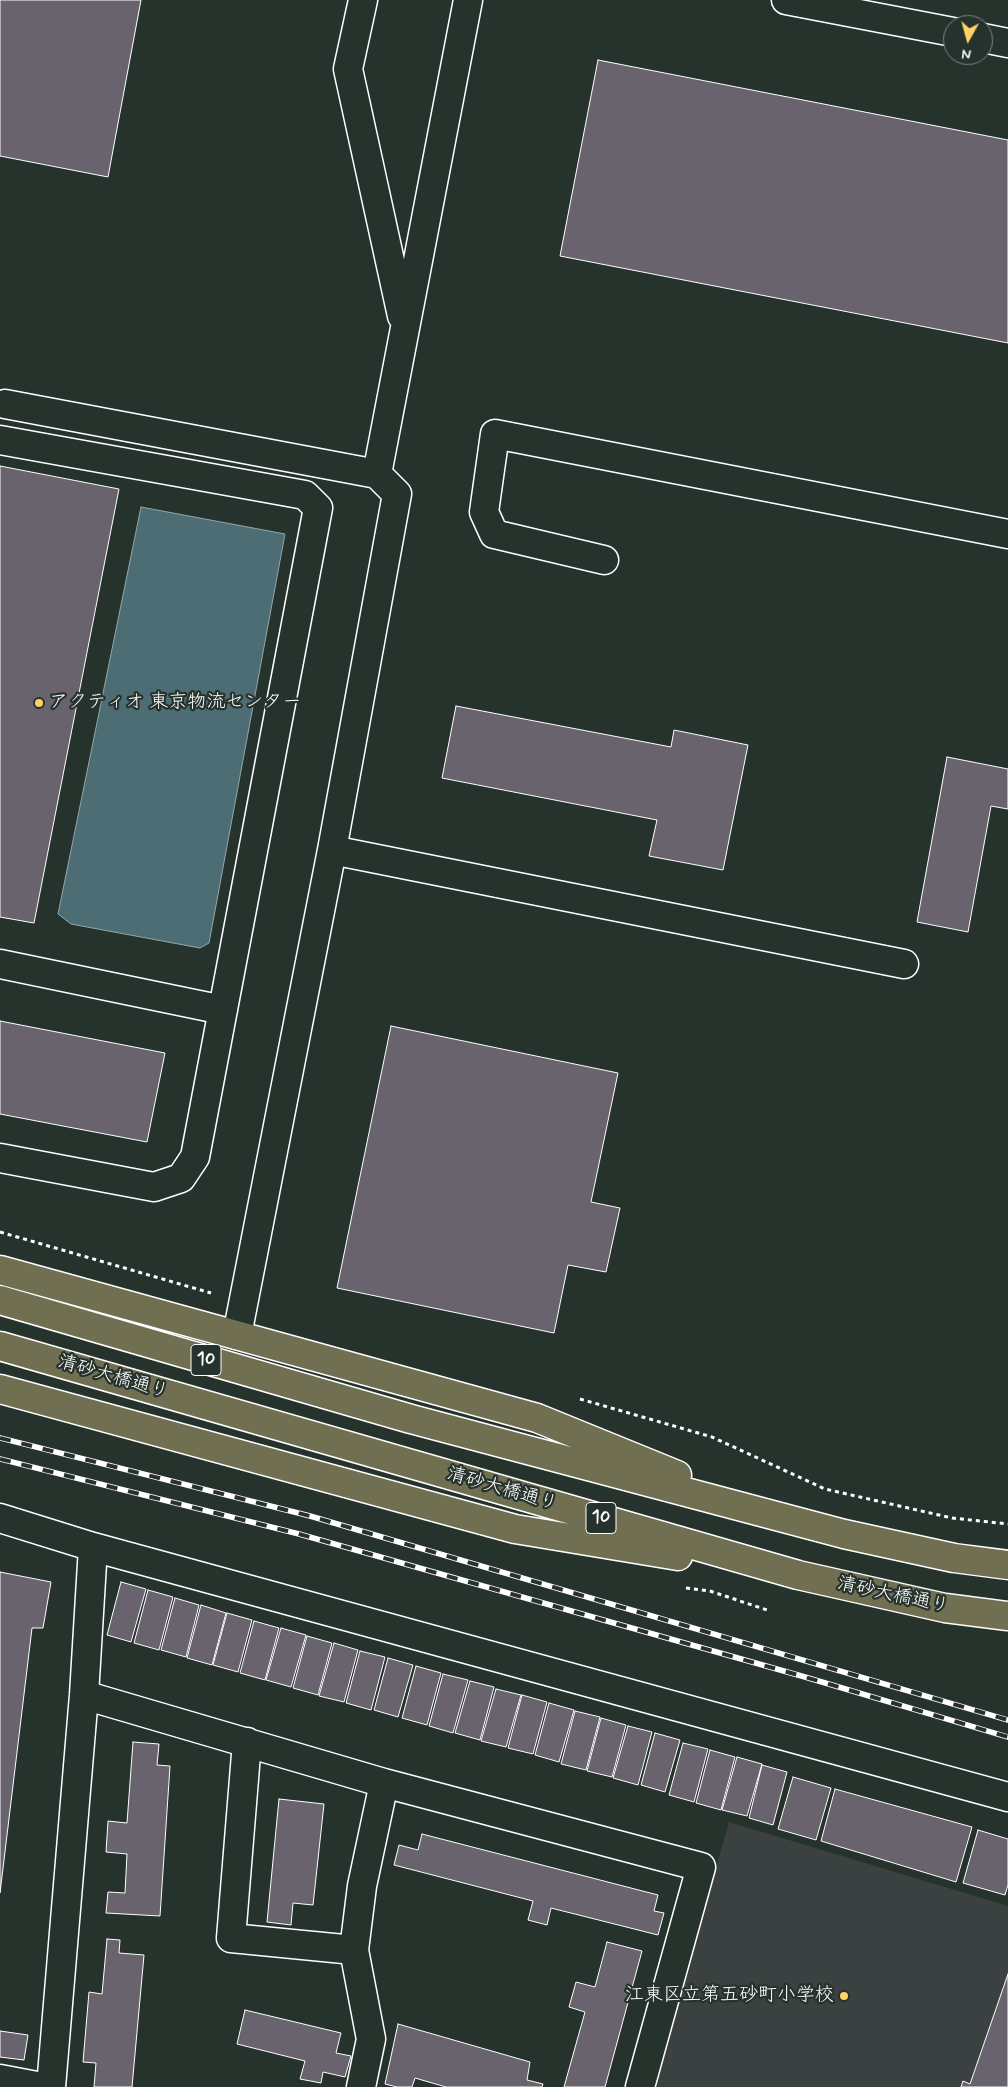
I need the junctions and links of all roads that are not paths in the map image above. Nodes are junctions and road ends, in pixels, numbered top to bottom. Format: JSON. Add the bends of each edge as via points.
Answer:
{"nodes":[{"id":1,"x":363,"y":0,"type":"edge"},
{"id":2,"x":468,"y":0,"type":"edge"},
{"id":3,"x":786,"y":0,"type":"edge"},
{"id":4,"x":943,"y":30,"type":"edge"},
{"id":5,"x":993,"y":40,"type":"edge"},
{"id":6,"x":1008,"y":43,"type":"edge"},
{"id":7,"x":405,"y":328,"type":"junction"},
{"id":8,"x":5,"y":404,"type":"dead end"},
{"id":9,"x":0,"y":440,"type":"edge"},
{"id":10,"x":377,"y":474,"type":"junction"},
{"id":11,"x":1008,"y":534,"type":"edge"},
{"id":12,"x":604,"y":560,"type":"dead end"},
{"id":13,"x":332,"y":850,"type":"junction"},
{"id":14,"x":0,"y":964,"type":"edge"},
{"id":15,"x":904,"y":964,"type":"dead end"},
{"id":16,"x":223,"y":1010,"type":"junction"},
{"id":17,"x":0,"y":1158,"type":"edge"},
{"id":18,"x":0,"y":1270,"type":"edge"},
{"id":19,"x":0,"y":1300,"type":"edge"},
{"id":20,"x":237,"y":1335,"type":"junction"},
{"id":21,"x":0,"y":1346,"type":"edge"},
{"id":22,"x":0,"y":1389,"type":"edge"},
{"id":23,"x":0,"y":1518,"type":"edge"},
{"id":24,"x":787,"y":1519,"type":"junction"},
{"id":25,"x":93,"y":1547,"type":"junction"},
{"id":26,"x":1008,"y":1565,"type":"edge"},
{"id":27,"x":798,"y":1575,"type":"junction"},
{"id":28,"x":1008,"y":1616,"type":"edge"},
{"id":29,"x":84,"y":1695,"type":"junction"},
{"id":30,"x":247,"y":1742,"type":"junction"},
{"id":31,"x":384,"y":1783,"type":"junction"},
{"id":32,"x":1008,"y":1798,"type":"edge"},
{"id":33,"x":354,"y":1950,"type":"junction"},
{"id":34,"x":0,"y":2079,"type":"edge"},
{"id":35,"x":42,"y":2087,"type":"edge"},
{"id":36,"x":51,"y":2087,"type":"edge"},
{"id":37,"x":361,"y":2087,"type":"edge"},
{"id":38,"x":640,"y":2087,"type":"edge"}],
"edges":[{"from":1,"to":7,"type":"street","via":[[348,69]]},
{"from":2,"to":7,"type":"street"},
{"from":3,"to":4,"type":"street"},
{"from":5,"to":6,"type":"street"},
{"from":7,"to":10,"type":"street"},
{"from":8,"to":10,"type":"street"},
{"from":9,"to":16,"type":"street","via":[[305,495],[318,508]]},
{"from":10,"to":13,"type":"street","via":[[397,494]]},
{"from":11,"to":12,"type":"street","via":[[496,434],[484,512],[494,534]]},
{"from":13,"to":15,"type":"street"},
{"from":13,"to":20,"type":"street"},
{"from":14,"to":16,"type":"street"},
{"from":16,"to":17,"type":"street","via":[[195,1157],[181,1178],[154,1187]]},
{"from":18,"to":20,"type":"main road"},
{"from":19,"to":24,"type":"main road","number":"10","via":[[411,1419]]},
{"from":20,"to":24,"type":"main road","via":[[537,1418]]},
{"from":21,"to":27,"type":"main road","name":"清砂大橋通り","number":"10"},
{"from":22,"to":27,"type":"main road","via":[[515,1529]]},
{"from":23,"to":25,"type":"street"},
{"from":24,"to":26,"type":"main road","number":"10","via":[[954,1558]]},
{"from":25,"to":29,"type":"street"},
{"from":25,"to":32,"type":"street"},
{"from":27,"to":28,"type":"main road","name":"清砂大橋通り","number":"10","via":[[945,1608]]},
{"from":29,"to":30,"type":"street"},
{"from":29,"to":36,"type":"street"},
{"from":30,"to":31,"type":"street"},
{"from":30,"to":33,"type":"street","via":[[230,1938]]},
{"from":31,"to":33,"type":"street","via":[[362,1886]]},
{"from":31,"to":38,"type":"street","via":[[701,1867]]},
{"from":33,"to":37,"type":"street","via":[[371,2039]]},
{"from":34,"to":35,"type":"street"}]}
